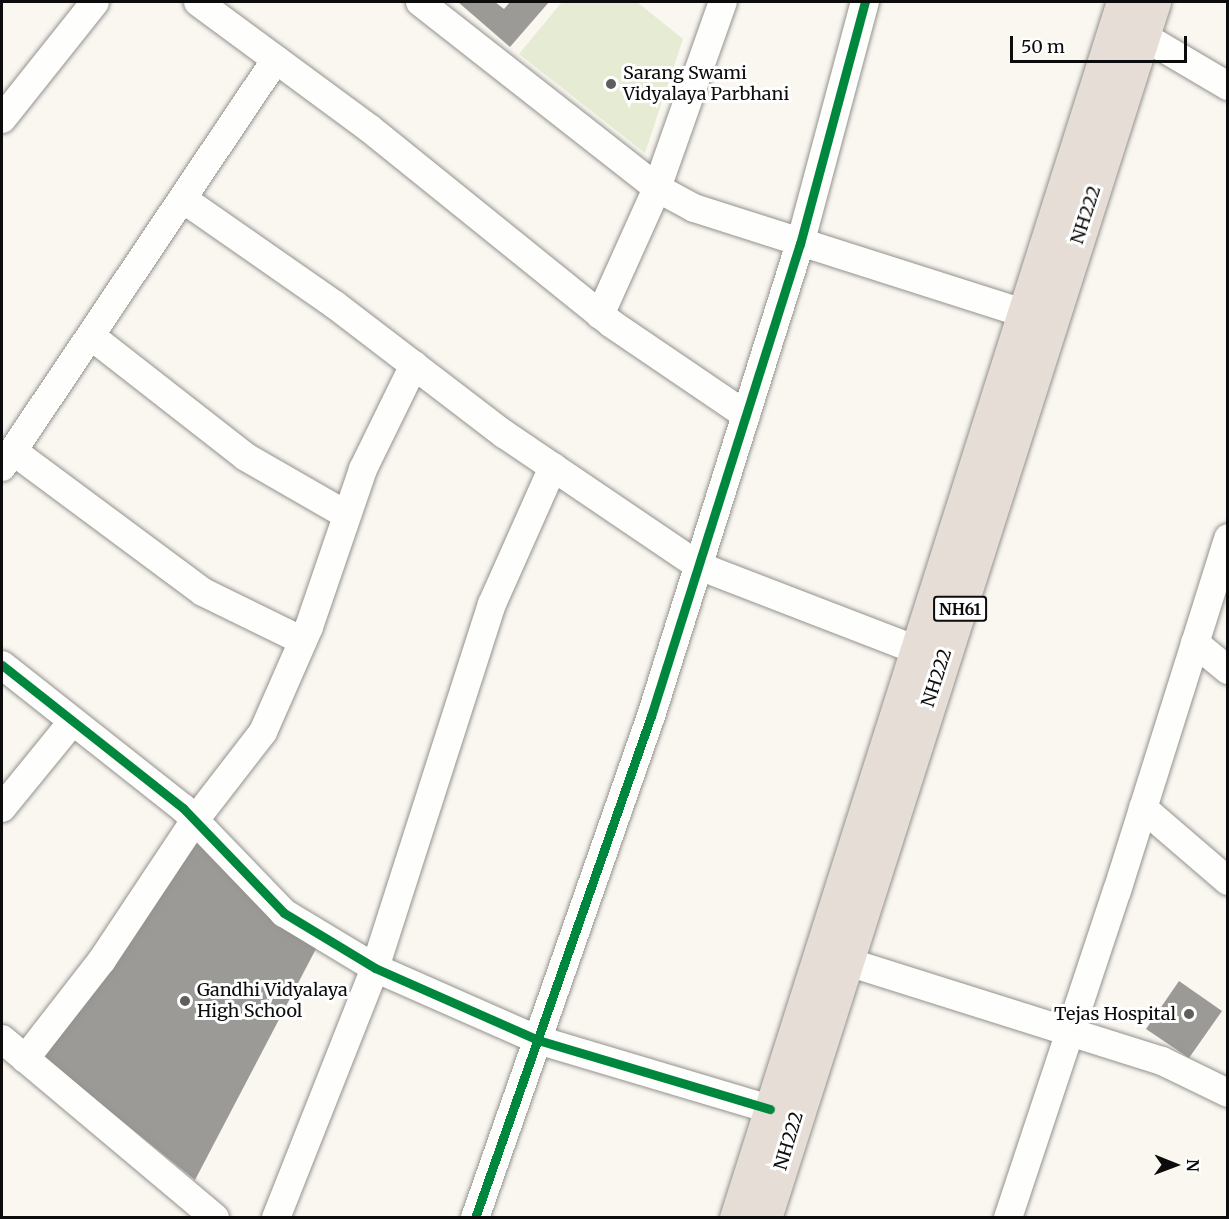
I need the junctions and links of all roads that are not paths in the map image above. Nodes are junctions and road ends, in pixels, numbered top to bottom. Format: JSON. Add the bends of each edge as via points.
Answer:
{"nodes":[{"id":1,"x":94,"y":2,"type":"edge"},
{"id":2,"x":198,"y":2,"type":"edge"},
{"id":3,"x":420,"y":2,"type":"edge"},
{"id":4,"x":723,"y":2,"type":"edge"},
{"id":5,"x":866,"y":2,"type":"edge"},
{"id":6,"x":1123,"y":2,"type":"edge"},
{"id":7,"x":1154,"y":2,"type":"edge"},
{"id":8,"x":1143,"y":36,"type":"junction"},
{"id":9,"x":276,"y":59,"type":"junction"},
{"id":10,"x":1227,"y":86,"type":"edge"},
{"id":11,"x":2,"y":119,"type":"edge"},
{"id":12,"x":657,"y":188,"type":"junction"},
{"id":13,"x":183,"y":199,"type":"junction"},
{"id":14,"x":800,"y":244,"type":"junction"},
{"id":15,"x":1023,"y":313,"type":"junction"},
{"id":16,"x":600,"y":315,"type":"junction"},
{"id":17,"x":91,"y":336,"type":"junction"},
{"id":18,"x":414,"y":365,"type":"junction"},
{"id":19,"x":746,"y":415,"type":"junction"},
{"id":20,"x":7,"y":459,"type":"edge"},
{"id":21,"x":553,"y":467,"type":"junction"},
{"id":22,"x":347,"y":515,"type":"junction"},
{"id":23,"x":1227,"y":538,"type":"edge"},
{"id":24,"x":699,"y":566,"type":"junction"},
{"id":25,"x":303,"y":641,"type":"junction"},
{"id":26,"x":1195,"y":643,"type":"junction"},
{"id":27,"x":930,"y":655,"type":"junction"},
{"id":28,"x":2,"y":665,"type":"edge"},
{"id":29,"x":1227,"y":670,"type":"edge"},
{"id":30,"x":73,"y":721,"type":"junction"},
{"id":31,"x":2,"y":808,"type":"edge"},
{"id":32,"x":1143,"y":808,"type":"junction"},
{"id":33,"x":195,"y":820,"type":"junction"},
{"id":34,"x":1227,"y":881,"type":"edge"},
{"id":35,"x":845,"y":961,"type":"junction"},
{"id":36,"x":375,"y":968,"type":"junction"},
{"id":37,"x":1070,"y":1032,"type":"junction"},
{"id":38,"x":2,"y":1039,"type":"edge"},
{"id":39,"x":538,"y":1040,"type":"junction"},
{"id":40,"x":25,"y":1059,"type":"junction"},
{"id":41,"x":1227,"y":1093,"type":"edge"},
{"id":42,"x":770,"y":1109,"type":"junction"},
{"id":43,"x":215,"y":1218,"type":"edge"},
{"id":44,"x":276,"y":1218,"type":"edge"},
{"id":45,"x":475,"y":1218,"type":"edge"},
{"id":46,"x":736,"y":1218,"type":"edge"},
{"id":47,"x":765,"y":1218,"type":"edge"},
{"id":48,"x":1008,"y":1218,"type":"edge"}],
"edges":[{"from":1,"to":11,"type":"street"},
{"from":2,"to":9,"type":"street"},
{"from":3,"to":12,"type":"street"},
{"from":4,"to":12,"type":"street"},
{"from":5,"to":14,"type":"street"},
{"from":6,"to":15,"type":"highway","name":"NH222","number":"NH61"},
{"from":7,"to":8,"type":"highway","name":"NH222","number":"NH61"},
{"from":8,"to":10,"type":"street"},
{"from":8,"to":27,"type":"highway","name":"NH222","number":"NH61"},
{"from":9,"to":13,"type":"street"},
{"from":9,"to":16,"type":"street","via":[[369,128]]},
{"from":12,"to":14,"type":"street","via":[[694,208]]},
{"from":12,"to":16,"type":"street"},
{"from":13,"to":17,"type":"street"},
{"from":13,"to":18,"type":"street"},
{"from":14,"to":15,"type":"street"},
{"from":14,"to":19,"type":"street"},
{"from":15,"to":27,"type":"highway","name":"NH222","number":"NH61"},
{"from":16,"to":19,"type":"street"},
{"from":17,"to":20,"type":"street"},
{"from":17,"to":22,"type":"street","via":[[246,457]]},
{"from":18,"to":21,"type":"street"},
{"from":18,"to":22,"type":"street","via":[[363,469]]},
{"from":19,"to":24,"type":"street"},
{"from":20,"to":25,"type":"street","via":[[203,592]]},
{"from":21,"to":24,"type":"street"},
{"from":21,"to":36,"type":"street","via":[[492,604]]},
{"from":22,"to":25,"type":"street"},
{"from":23,"to":26,"type":"street"},
{"from":24,"to":27,"type":"street"},
{"from":24,"to":39,"type":"street"},
{"from":25,"to":33,"type":"street","via":[[263,732]]},
{"from":26,"to":29,"type":"street"},
{"from":26,"to":32,"type":"street"},
{"from":27,"to":35,"type":"highway","name":"NH222","number":"NH61"},
{"from":27,"to":42,"type":"highway","name":"NH222","number":"NH61"},
{"from":28,"to":30,"type":"street"},
{"from":30,"to":31,"type":"street"},
{"from":30,"to":33,"type":"street"},
{"from":32,"to":34,"type":"street"},
{"from":32,"to":37,"type":"street"},
{"from":33,"to":36,"type":"street","via":[[284,913]]},
{"from":33,"to":40,"type":"street","via":[[102,960]]},
{"from":35,"to":37,"type":"street"},
{"from":35,"to":47,"type":"highway","name":"NH222","number":"NH61"},
{"from":36,"to":39,"type":"street"},
{"from":36,"to":44,"type":"street"},
{"from":37,"to":41,"type":"street","via":[[1190,1071]]},
{"from":37,"to":48,"type":"street"},
{"from":38,"to":40,"type":"street"},
{"from":39,"to":42,"type":"street"},
{"from":39,"to":45,"type":"street"},
{"from":40,"to":43,"type":"street"},
{"from":42,"to":46,"type":"highway","name":"NH222","number":"NH61"}]}
